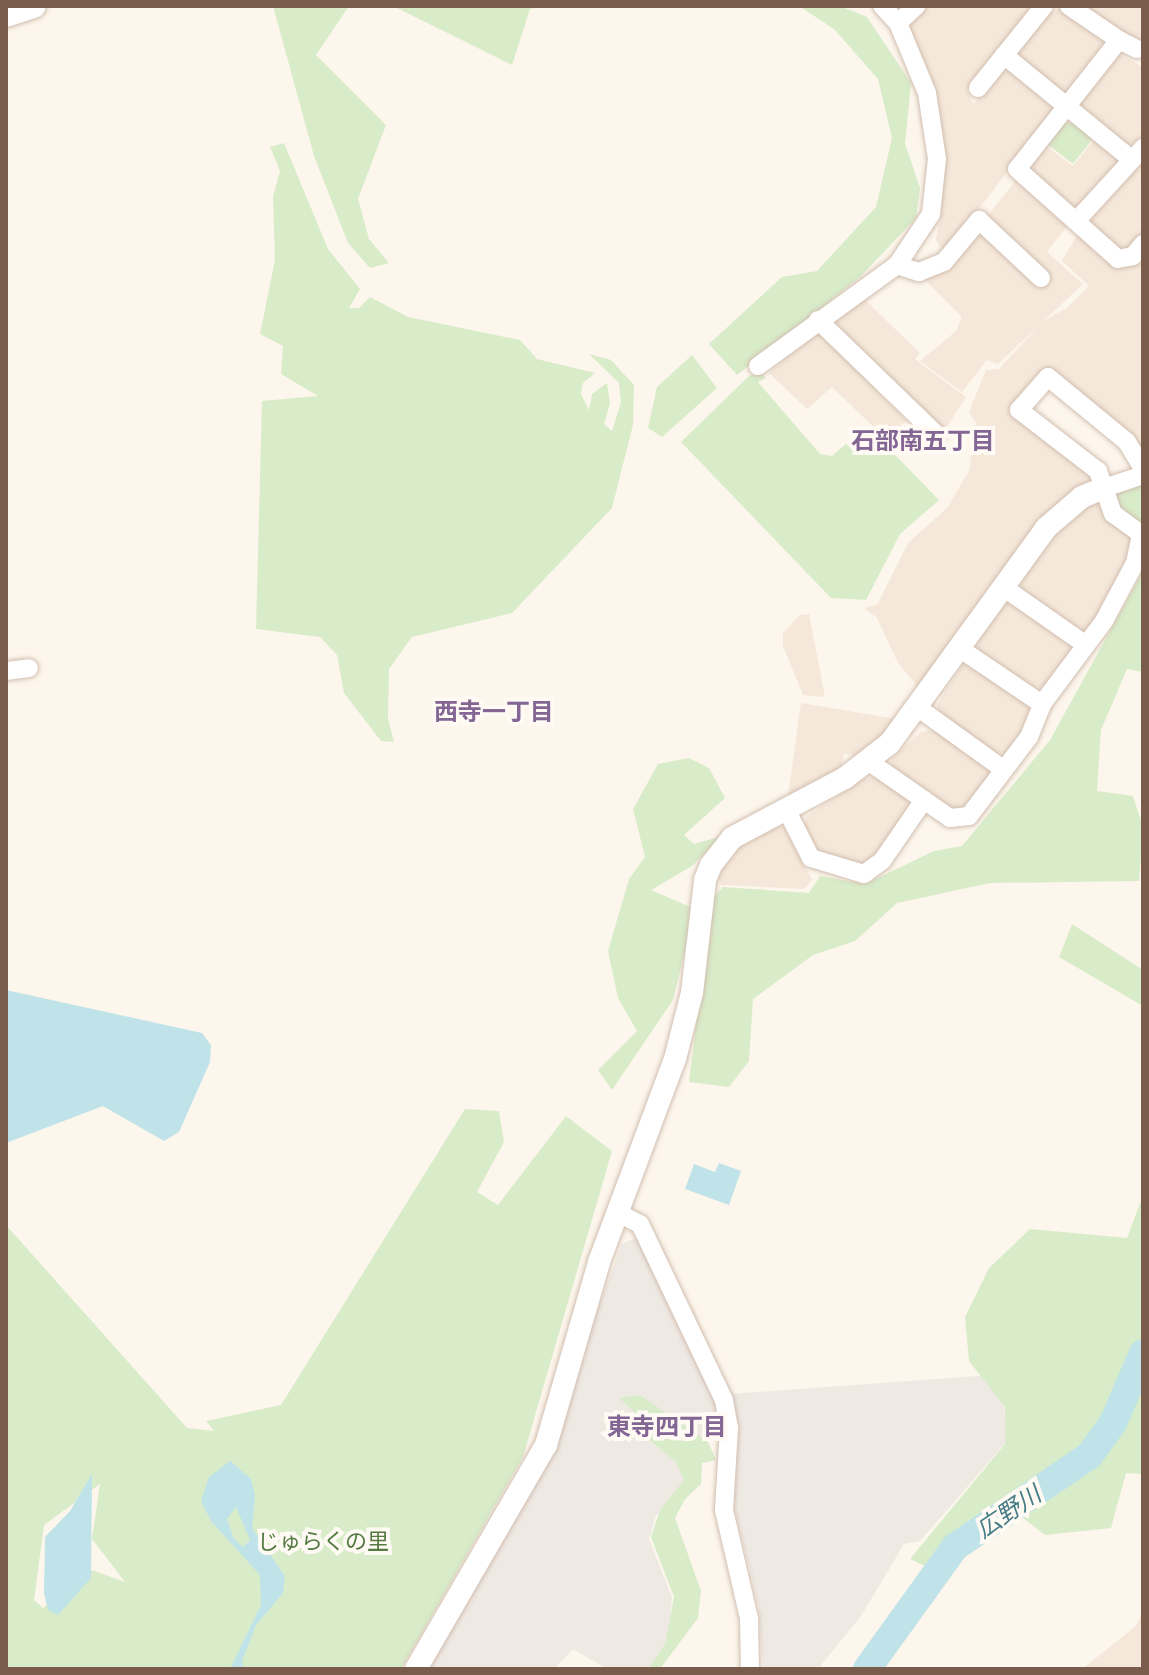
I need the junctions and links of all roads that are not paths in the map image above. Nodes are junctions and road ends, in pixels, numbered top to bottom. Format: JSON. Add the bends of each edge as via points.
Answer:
{"nodes":[{"id":1,"x":34,"y":6,"type":"edge"},
{"id":2,"x":882,"y":6,"type":"edge"},
{"id":3,"x":916,"y":6,"type":"edge"},
{"id":4,"x":1044,"y":6,"type":"edge"},
{"id":5,"x":1069,"y":6,"type":"edge"},
{"id":6,"x":6,"y":15,"type":"edge"},
{"id":7,"x":898,"y":23,"type":"junction"},
{"id":8,"x":1119,"y":40,"type":"junction"},
{"id":9,"x":1137,"y":49,"type":"dead end"},
{"id":10,"x":1004,"y":55,"type":"junction"},
{"id":11,"x":978,"y":88,"type":"dead end"},
{"id":12,"x":1067,"y":106,"type":"junction"},
{"id":13,"x":1136,"y":153,"type":"edge"},
{"id":14,"x":1077,"y":220,"type":"junction"},
{"id":15,"x":1143,"y":244,"type":"edge"},
{"id":16,"x":897,"y":265,"type":"junction"},
{"id":17,"x":1041,"y":278,"type":"dead end"},
{"id":18,"x":818,"y":320,"type":"junction"},
{"id":19,"x":758,"y":366,"type":"dead end"},
{"id":20,"x":936,"y":434,"type":"dead end"},
{"id":21,"x":1143,"y":472,"type":"edge"},
{"id":22,"x":1101,"y":489,"type":"junction"},
{"id":23,"x":1003,"y":587,"type":"junction"},
{"id":24,"x":1086,"y":645,"type":"junction"},
{"id":25,"x":959,"y":648,"type":"junction"},
{"id":26,"x":29,"y":668,"type":"dead end"},
{"id":27,"x":6,"y":671,"type":"edge"},
{"id":28,"x":1042,"y":704,"type":"junction"},
{"id":29,"x":917,"y":707,"type":"junction"},
{"id":30,"x":868,"y":761,"type":"junction"},
{"id":31,"x":1003,"y":769,"type":"junction"},
{"id":32,"x":924,"y":800,"type":"junction"},
{"id":33,"x":786,"y":809,"type":"junction"},
{"id":34,"x":616,"y":1212,"type":"junction"},
{"id":35,"x":416,"y":1669,"type":"edge"},
{"id":36,"x":750,"y":1669,"type":"edge"}],
"edges":[{"from":1,"to":6,"type":"main road"},
{"from":2,"to":7,"type":"street"},
{"from":3,"to":7,"type":"street"},
{"from":4,"to":10,"type":"street"},
{"from":5,"to":8,"type":"street"},
{"from":7,"to":16,"type":"street","via":[[927,93],[937,159],[931,214]]},
{"from":8,"to":9,"type":"street"},
{"from":8,"to":12,"type":"street"},
{"from":10,"to":11,"type":"street"},
{"from":10,"to":12,"type":"street"},
{"from":12,"to":13,"type":"street"},
{"from":12,"to":14,"type":"street","via":[[1017,169]]},
{"from":13,"to":14,"type":"street"},
{"from":14,"to":15,"type":"street","via":[[1118,259],[1133,256]]},
{"from":16,"to":17,"type":"street","via":[[919,272],[944,262],[979,220]]},
{"from":16,"to":18,"type":"street"},
{"from":18,"to":19,"type":"street"},
{"from":18,"to":20,"type":"street"},
{"from":21,"to":22,"type":"street"},
{"from":21,"to":22,"type":"street","via":[[1127,442],[1048,377],[1019,410],[1098,471]]},
{"from":22,"to":23,"type":"street","via":[[1082,497],[1046,528]]},
{"from":22,"to":24,"type":"street","via":[[1113,514],[1141,534],[1135,563]]},
{"from":23,"to":24,"type":"street"},
{"from":23,"to":25,"type":"street"},
{"from":24,"to":28,"type":"street"},
{"from":25,"to":28,"type":"street"},
{"from":25,"to":29,"type":"street"},
{"from":26,"to":27,"type":"street"},
{"from":28,"to":31,"type":"street","via":[[1029,737]]},
{"from":29,"to":30,"type":"street","via":[[890,743]]},
{"from":29,"to":31,"type":"street"},
{"from":30,"to":32,"type":"street"},
{"from":30,"to":33,"type":"street"},
{"from":31,"to":32,"type":"street","via":[[969,816],[950,818]]},
{"from":32,"to":33,"type":"street","via":[[882,861],[864,874],[811,858]]},
{"from":33,"to":34,"type":"street","via":[[732,838],[708,873],[682,1035]]},
{"from":34,"to":35,"type":"street","via":[[546,1445]]},
{"from":34,"to":36,"type":"street","via":[[640,1224],[724,1400],[729,1428],[724,1510],[749,1618]]}]}
